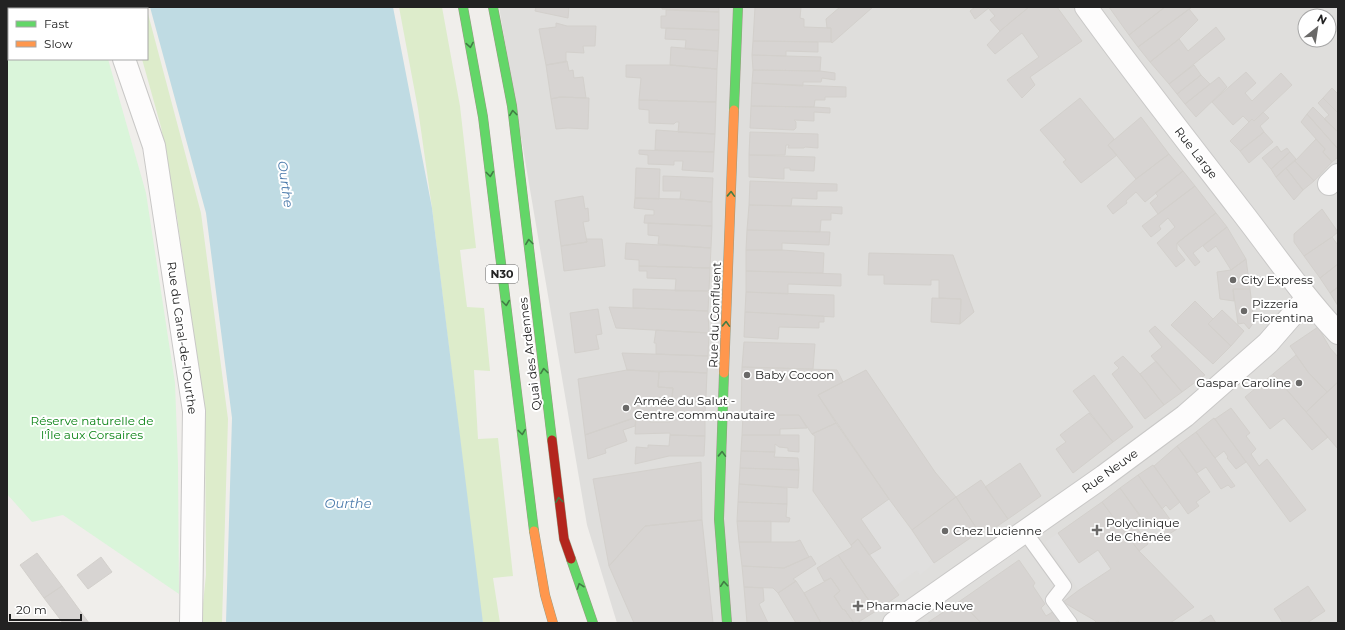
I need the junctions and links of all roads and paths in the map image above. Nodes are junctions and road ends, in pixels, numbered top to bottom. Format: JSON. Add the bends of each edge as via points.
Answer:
{"nodes":[{"id":1,"x":463,"y":7,"type":"edge"},
{"id":2,"x":494,"y":7,"type":"edge"},
{"id":3,"x":738,"y":7,"type":"edge"},
{"id":4,"x":1086,"y":7,"type":"edge"},
{"id":5,"x":124,"y":60,"type":"edge"},
{"id":6,"x":1307,"y":298,"type":"junction"},
{"id":7,"x":1338,"y":333,"type":"edge"},
{"id":8,"x":1025,"y":532,"type":"junction"},
{"id":9,"x":191,"y":623,"type":"edge"},
{"id":10,"x":553,"y":623,"type":"edge"},
{"id":11,"x":593,"y":623,"type":"edge"},
{"id":12,"x":727,"y":623,"type":"edge"},
{"id":13,"x":894,"y":623,"type":"edge"},
{"id":14,"x":1070,"y":623,"type":"edge"}],
"edges":[{"from":1,"to":10,"type":"main road","name":"Quai des Ardennes","number":"N30","one_way":true,"via":[[483,118],[535,542]]},
{"from":11,"to":2,"type":"main road","name":"Quai des Ardennes","number":"N30","one_way":true,"via":[[564,539],[512,106]]},
{"from":12,"to":3,"type":"main road","name":"Rue du Confluent","one_way":true,"via":[[720,519]]},
{"from":4,"to":6,"type":"street","name":"Rue Large","via":[[1119,54]]},
{"from":5,"to":9,"type":"street","name":"Rue du Canal-de-l'Ourthe","via":[[154,146],[194,411]]},
{"from":6,"to":7,"type":"street","name":"Rue Large"},
{"from":6,"to":8,"type":"street","name":"Rue Neuve","via":[[1268,343],[1185,416]]},
{"from":8,"to":13,"type":"street","name":"Rue Neuve"},
{"from":8,"to":14,"type":"lane","via":[[1064,586],[1053,600]]}]}
